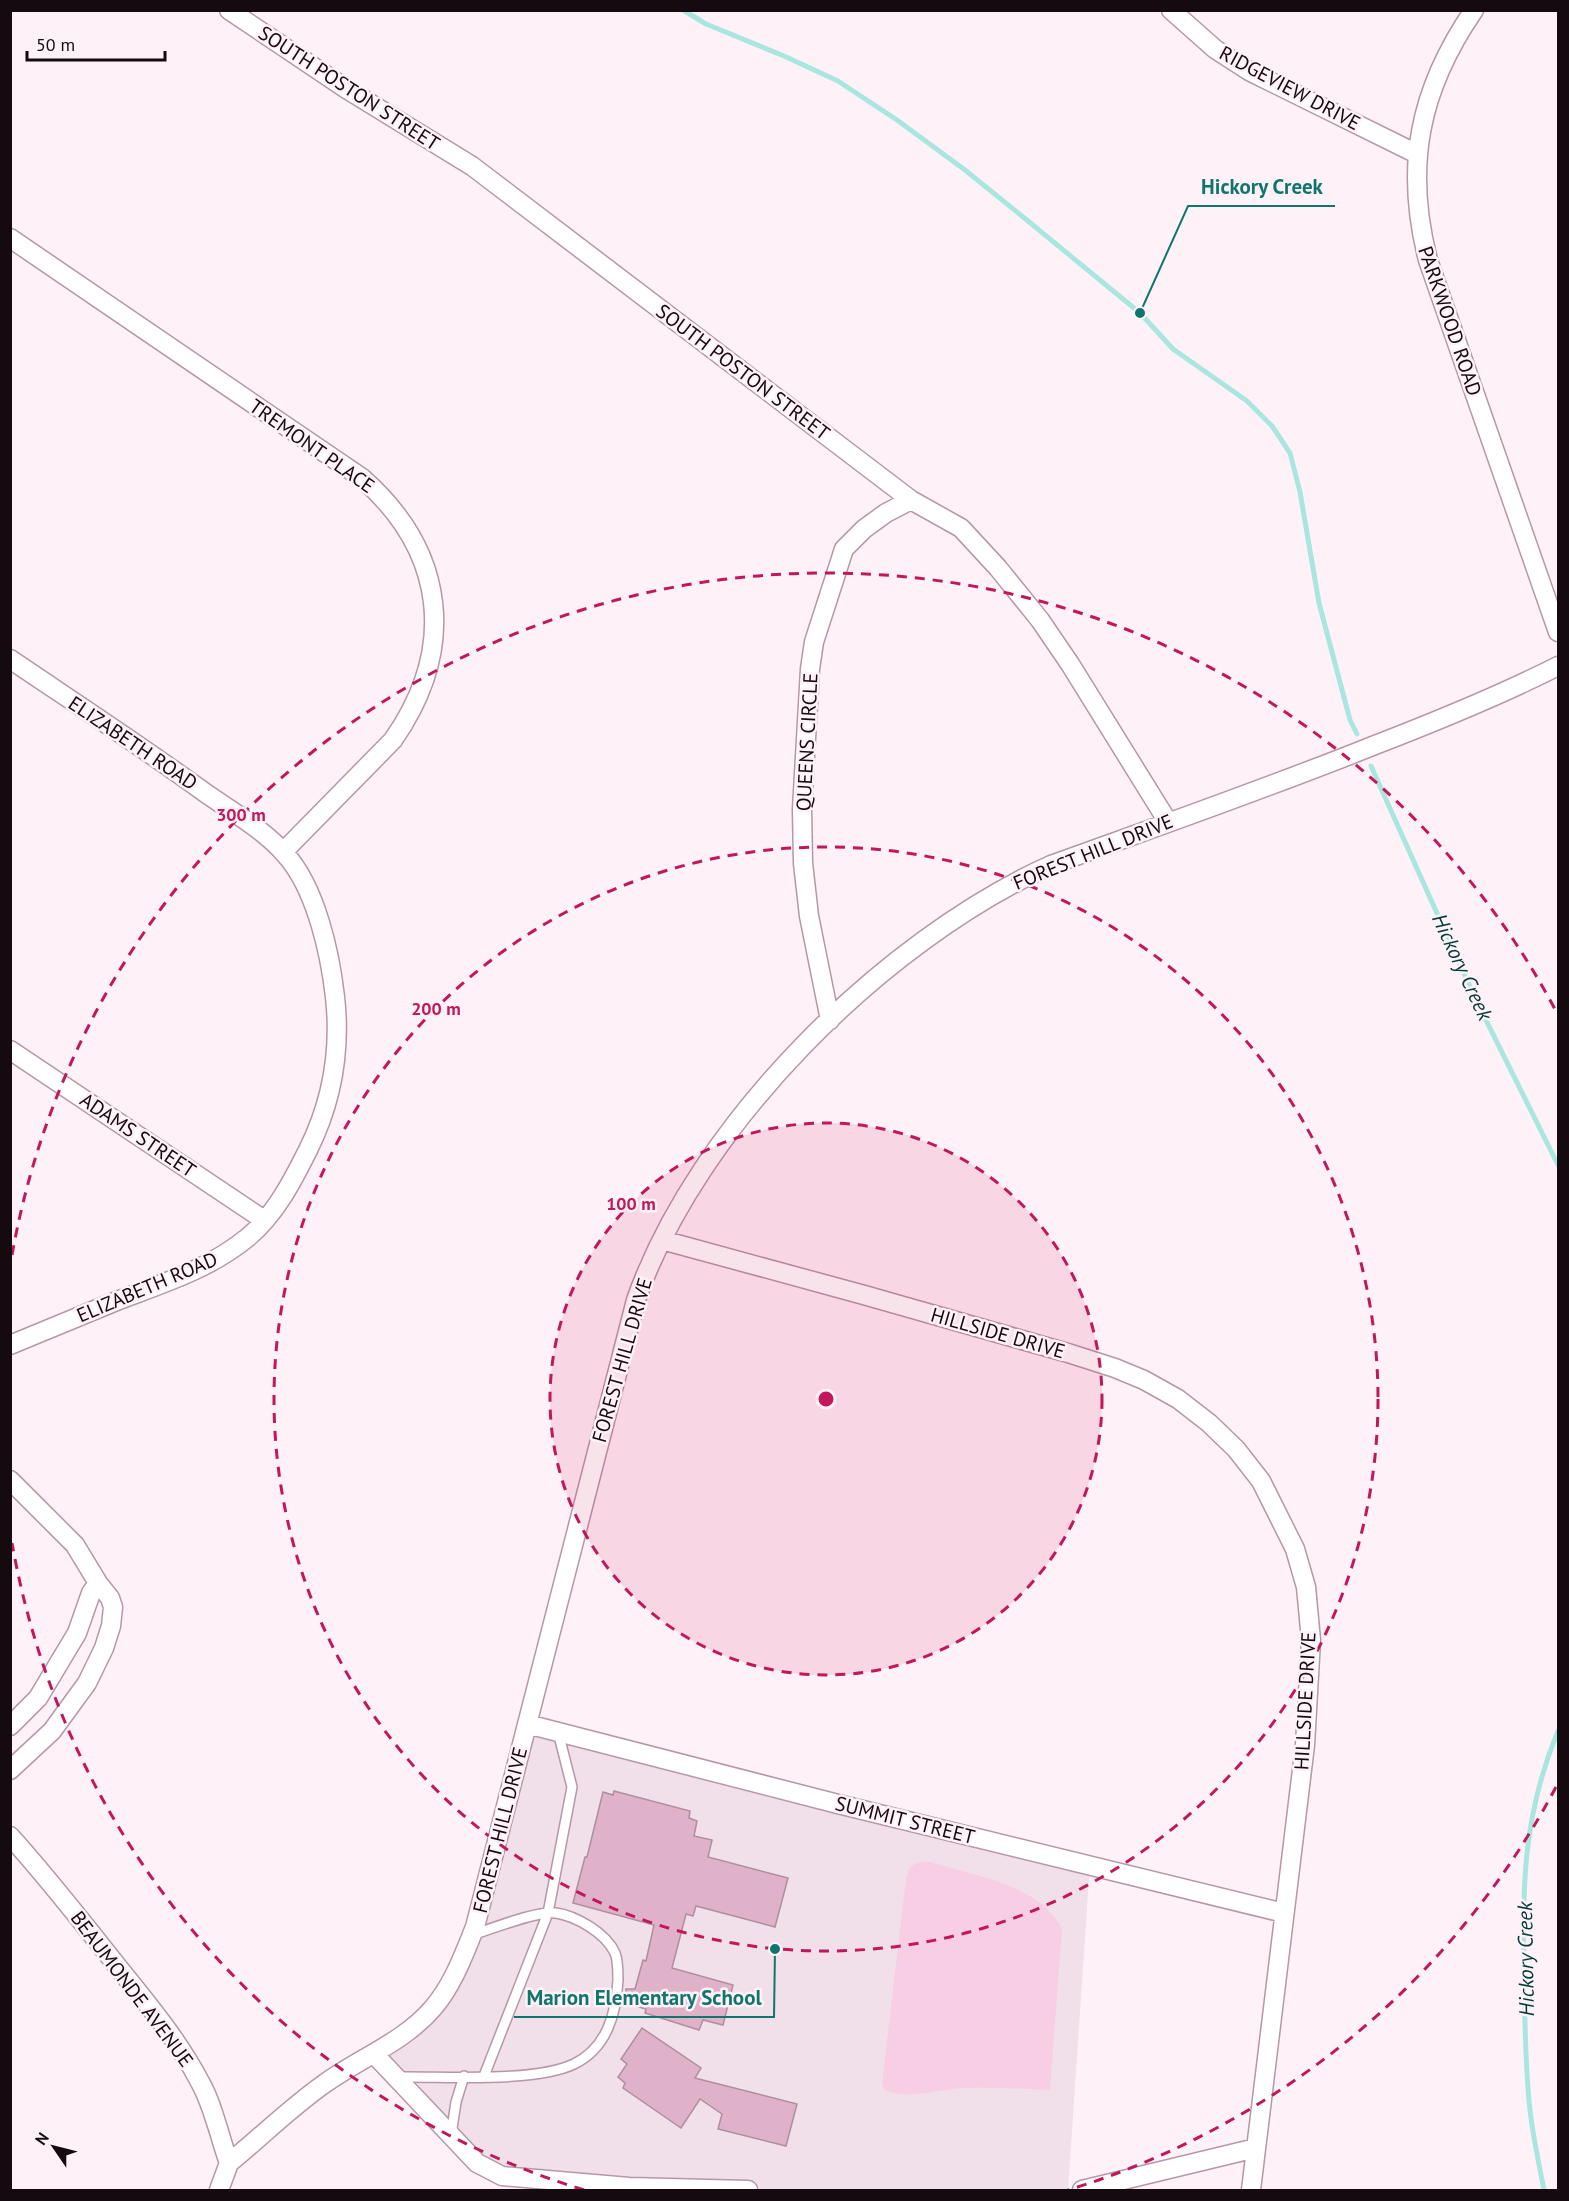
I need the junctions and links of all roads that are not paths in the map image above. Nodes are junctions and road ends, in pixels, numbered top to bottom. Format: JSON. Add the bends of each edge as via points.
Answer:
{"nodes":[{"id":1,"x":229,"y":10,"type":"edge"},
{"id":2,"x":1171,"y":10,"type":"edge"},
{"id":3,"x":1474,"y":10,"type":"edge"},
{"id":4,"x":1417,"y":154,"type":"junction"},
{"id":5,"x":10,"y":238,"type":"edge"},
{"id":6,"x":911,"y":500,"type":"junction"},
{"id":7,"x":1558,"y":632,"type":"edge"},
{"id":8,"x":10,"y":659,"type":"edge"},
{"id":9,"x":1558,"y":666,"type":"edge"},
{"id":10,"x":1168,"y":822,"type":"junction"},
{"id":11,"x":284,"y":852,"type":"junction"},
{"id":12,"x":830,"y":1020,"type":"junction"},
{"id":13,"x":10,"y":1050,"type":"edge"},
{"id":14,"x":264,"y":1220,"type":"junction"},
{"id":15,"x":662,"y":1240,"type":"junction"},
{"id":16,"x":10,"y":1345,"type":"edge"},
{"id":17,"x":10,"y":1480,"type":"edge"},
{"id":18,"x":98,"y":1583,"type":"junction"},
{"id":19,"x":527,"y":1724,"type":"junction"},
{"id":20,"x":10,"y":1726,"type":"edge"},
{"id":21,"x":558,"y":1732,"type":"junction"},
{"id":22,"x":10,"y":1770,"type":"edge"},
{"id":23,"x":10,"y":1836,"type":"edge"},
{"id":24,"x":548,"y":1913,"type":"junction"},
{"id":25,"x":1284,"y":1913,"type":"junction"},
{"id":26,"x":471,"y":1935,"type":"junction"},
{"id":27,"x":374,"y":2054,"type":"junction"},
{"id":28,"x":465,"y":2076,"type":"junction"},
{"id":29,"x":484,"y":2076,"type":"junction"},
{"id":30,"x":395,"y":2077,"type":"junction"},
{"id":31,"x":451,"y":2137,"type":"junction"},
{"id":32,"x":1256,"y":2148,"type":"junction"},
{"id":33,"x":229,"y":2163,"type":"junction"},
{"id":34,"x":219,"y":2190,"type":"edge"},
{"id":35,"x":748,"y":2190,"type":"edge"},
{"id":36,"x":1082,"y":2190,"type":"edge"},
{"id":37,"x":1251,"y":2190,"type":"edge"}],
"edges":[{"from":1,"to":6,"type":"street","name":"SOUTH POSTON STREET","via":[[472,166]]},
{"from":2,"to":4,"type":"street","name":"RIDGEVIEW DRIVE","via":[[1215,49],[1249,71]]},
{"from":3,"to":4,"type":"street","name":"PARKWOOD ROAD","via":[[1455,38],[1432,87]]},
{"from":4,"to":7,"type":"street","name":"PARKWOOD ROAD","via":[[1417,208],[1428,260]]},
{"from":5,"to":11,"type":"street","name":"TREMONT PLACE","via":[[362,478],[400,516],[414,539],[431,590],[434,617],[434,643],[420,695],[393,740]]},
{"from":6,"to":10,"type":"street","name":"SOUTH POSTON STREET","via":[[961,528],[998,567],[1070,664]]},
{"from":6,"to":12,"type":"street","name":"QUEENS CIRCLE","via":[[886,513],[844,549],[814,642],[802,809],[803,863],[809,916]]},
{"from":8,"to":11,"type":"street","name":"ELIZABETH ROAD","via":[[186,778]]},
{"from":9,"to":10,"type":"street","name":"FOREST HILL DRIVE","via":[[1446,717]]},
{"from":10,"to":12,"type":"street","name":"FOREST HILL DRIVE","via":[[1013,882],[923,940]]},
{"from":11,"to":14,"type":"street","name":"ELIZABETH ROAD","via":[[306,888],[327,954],[338,1022],[337,1055],[328,1104],[313,1141],[293,1179]]},
{"from":12,"to":15,"type":"street","name":"FOREST HILL DRIVE","via":[[768,1084],[708,1161]]},
{"from":13,"to":14,"type":"street","name":"ADAMS STREET"},
{"from":14,"to":16,"type":"street","name":"ELIZABETH ROAD","via":[[225,1254],[194,1271]]},
{"from":15,"to":19,"type":"street","name":"FOREST HILL DRIVE","via":[[636,1300]]},
{"from":15,"to":25,"type":"street","name":"HILLSIDE DRIVE","via":[[1115,1368],[1178,1399],[1236,1449],[1261,1481],[1295,1549],[1306,1587],[1311,1640],[1309,1690]]},
{"from":17,"to":18,"type":"street","via":[[75,1545]]},
{"from":18,"to":20,"type":"street","via":[[77,1633],[38,1698]]},
{"from":18,"to":22,"type":"street","via":[[113,1607],[104,1648],[87,1683],[52,1731]]},
{"from":19,"to":21,"type":"street","name":"SUMMIT STREET"},
{"from":19,"to":26,"type":"street","name":"FOREST HILL DRIVE"},
{"from":21,"to":24,"type":"lane","via":[[572,1787]]},
{"from":21,"to":25,"type":"street","name":"SUMMIT STREET"},
{"from":23,"to":33,"type":"street","name":"BEAUMONDE AVENUE","via":[[157,2015],[186,2058],[205,2093]]},
{"from":24,"to":26,"type":"lane"},
{"from":24,"to":29,"type":"lane"},
{"from":24,"to":29,"type":"lane","via":[[588,1926],[615,1953],[617,2000],[611,2022],[600,2043],[575,2064],[530,2075]]},
{"from":25,"to":32,"type":"street","name":"HILLSIDE DRIVE"},
{"from":26,"to":27,"type":"street","name":"FOREST HILL DRIVE","via":[[460,1963],[434,2007]]},
{"from":27,"to":30,"type":"street"},
{"from":27,"to":33,"type":"street","name":"FOREST HILL DRIVE","via":[[326,2083]]},
{"from":28,"to":29,"type":"lane"},
{"from":28,"to":30,"type":"lane"},
{"from":28,"to":31,"type":"lane"},
{"from":30,"to":31,"type":"street"},
{"from":31,"to":35,"type":"street","via":[[477,2163],[502,2176],[629,2187]]},
{"from":32,"to":36,"type":"street"},
{"from":32,"to":37,"type":"street","name":"HILLSIDE DRIVE"},
{"from":33,"to":34,"type":"street"}]}
